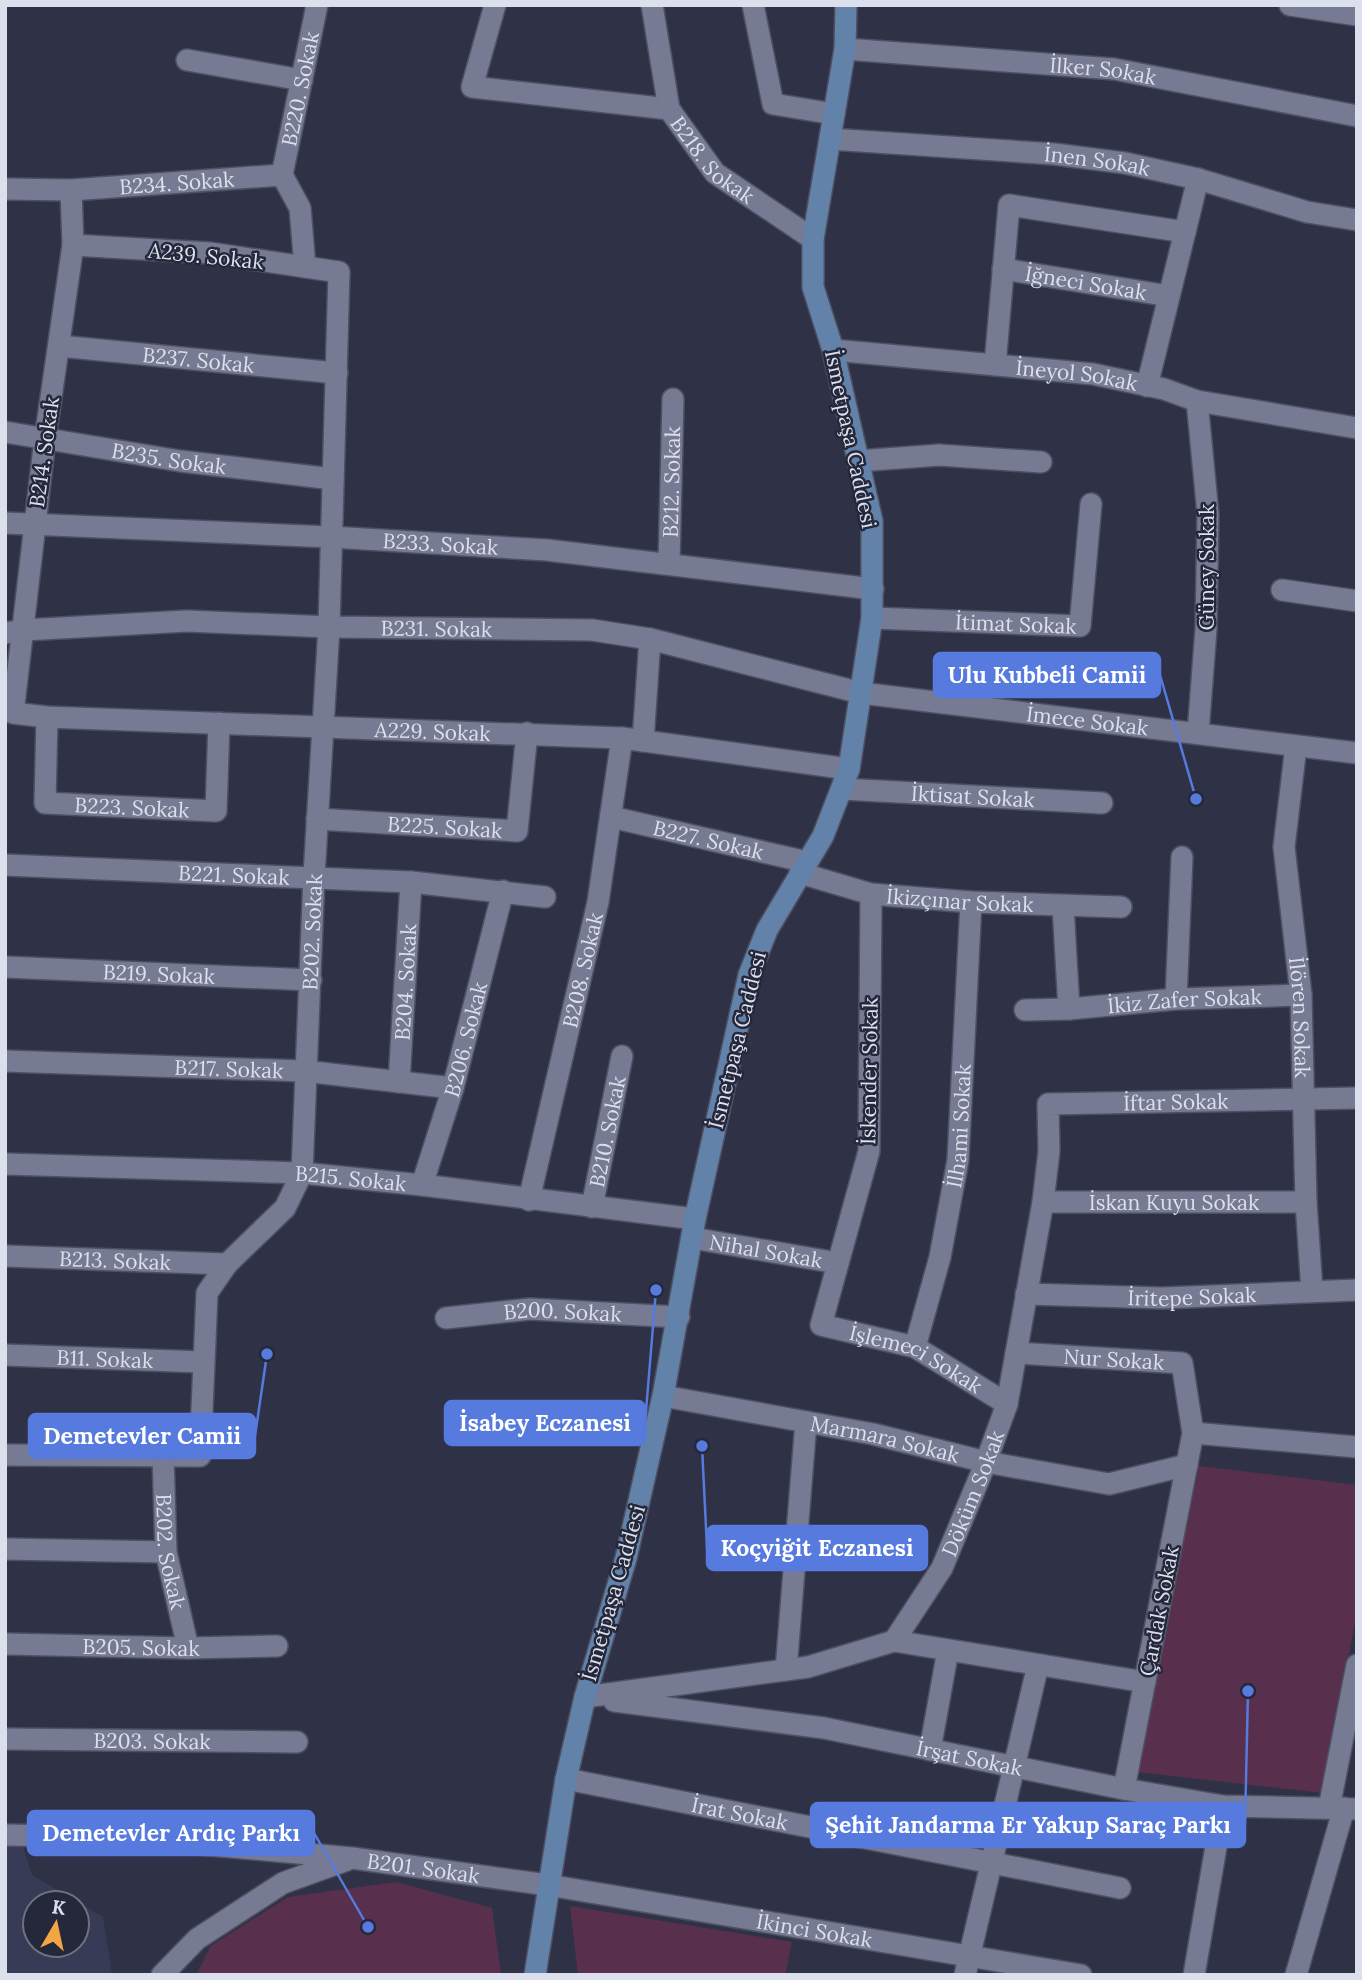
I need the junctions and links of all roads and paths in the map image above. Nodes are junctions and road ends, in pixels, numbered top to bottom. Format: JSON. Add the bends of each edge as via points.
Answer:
{"nodes":[{"id":1,"x":317,"y":5,"type":"edge"},
{"id":2,"x":495,"y":5,"type":"edge"},
{"id":3,"x":652,"y":5,"type":"edge"},
{"id":4,"x":753,"y":5,"type":"edge"},
{"id":5,"x":846,"y":5,"type":"edge"},
{"id":6,"x":1302,"y":7,"type":"edge"},
{"id":7,"x":1357,"y":15,"type":"edge"},
{"id":8,"x":845,"y":49,"type":"junction"},
{"id":9,"x":187,"y":60,"type":"dead end"},
{"id":10,"x":302,"y":80,"type":"junction"},
{"id":11,"x":669,"y":109,"type":"junction"},
{"id":12,"x":834,"y":114,"type":"junction"},
{"id":13,"x":1357,"y":116,"type":"edge"},
{"id":14,"x":830,"y":139,"type":"junction"},
{"id":15,"x":282,"y":175,"type":"junction"},
{"id":16,"x":1198,"y":179,"type":"junction"},
{"id":17,"x":5,"y":189,"type":"edge"},
{"id":18,"x":71,"y":190,"type":"junction"},
{"id":19,"x":1357,"y":220,"type":"edge"},
{"id":20,"x":1185,"y":232,"type":"junction"},
{"id":21,"x":813,"y":239,"type":"junction"},
{"id":22,"x":73,"y":244,"type":"junction"},
{"id":23,"x":305,"y":267,"type":"junction"},
{"id":24,"x":1003,"y":269,"type":"junction"},
{"id":25,"x":339,"y":272,"type":"joint"},
{"id":26,"x":1169,"y":296,"type":"junction"},
{"id":27,"x":59,"y":346,"type":"junction"},
{"id":28,"x":833,"y":350,"type":"junction"},
{"id":29,"x":995,"y":365,"type":"junction"},
{"id":30,"x":337,"y":373,"type":"junction"},
{"id":31,"x":1147,"y":386,"type":"junction"},
{"id":32,"x":673,"y":399,"type":"dead end"},
{"id":33,"x":1197,"y":401,"type":"junction"},
{"id":34,"x":1357,"y":428,"type":"edge"},
{"id":35,"x":5,"y":432,"type":"edge"},
{"id":36,"x":45,"y":439,"type":"junction"},
{"id":37,"x":858,"y":461,"type":"junction"},
{"id":38,"x":1041,"y":462,"type":"dead end"},
{"id":39,"x":334,"y":479,"type":"junction"},
{"id":40,"x":1091,"y":503,"type":"dead end"},
{"id":41,"x":5,"y":523,"type":"edge"},
{"id":42,"x":34,"y":525,"type":"junction"},
{"id":43,"x":331,"y":537,"type":"junction"},
{"id":44,"x":668,"y":564,"type":"junction"},
{"id":45,"x":873,"y":589,"type":"junction"},
{"id":46,"x":1282,"y":590,"type":"dead end"},
{"id":47,"x":1357,"y":601,"type":"edge"},
{"id":48,"x":872,"y":618,"type":"junction"},
{"id":49,"x":329,"y":627,"type":"junction"},
{"id":50,"x":15,"y":632,"type":"edge"},
{"id":51,"x":650,"y":639,"type":"junction"},
{"id":52,"x":861,"y":693,"type":"junction"},
{"id":53,"x":13,"y":713,"type":"joint"},
{"id":54,"x":47,"y":717,"type":"junction"},
{"id":55,"x":219,"y":723,"type":"junction"},
{"id":56,"x":322,"y":727,"type":"junction"},
{"id":57,"x":527,"y":733,"type":"junction"},
{"id":58,"x":1198,"y":733,"type":"junction"},
{"id":59,"x":632,"y":740,"type":"junction"},
{"id":60,"x":1296,"y":746,"type":"junction"},
{"id":61,"x":1357,"y":753,"type":"edge"},
{"id":62,"x":846,"y":779,"type":"junction"},
{"id":63,"x":1102,"y":803,"type":"dead end"},
{"id":64,"x":611,"y":817,"type":"junction"},
{"id":65,"x":317,"y":819,"type":"junction"},
{"id":66,"x":1182,"y":857,"type":"dead end"},
{"id":67,"x":5,"y":865,"type":"edge"},
{"id":68,"x":803,"y":867,"type":"junction"},
{"id":69,"x":314,"y":876,"type":"junction"},
{"id":70,"x":411,"y":882,"type":"junction"},
{"id":71,"x":503,"y":891,"type":"junction"},
{"id":72,"x":871,"y":894,"type":"junction"},
{"id":73,"x":545,"y":897,"type":"dead end"},
{"id":74,"x":971,"y":902,"type":"junction"},
{"id":75,"x":1063,"y":906,"type":"junction"},
{"id":76,"x":1121,"y":907,"type":"dead end"},
{"id":77,"x":5,"y":967,"type":"edge"},
{"id":78,"x":311,"y":980,"type":"junction"},
{"id":79,"x":1301,"y":995,"type":"junction"},
{"id":80,"x":1176,"y":999,"type":"junction"},
{"id":81,"x":1069,"y":1009,"type":"junction"},
{"id":82,"x":1025,"y":1010,"type":"dead end"},
{"id":83,"x":622,"y":1056,"type":"dead end"},
{"id":84,"x":5,"y":1061,"type":"edge"},
{"id":85,"x":304,"y":1071,"type":"junction"},
{"id":86,"x":399,"y":1082,"type":"junction"},
{"id":87,"x":453,"y":1088,"type":"junction"},
{"id":88,"x":1303,"y":1098,"type":"junction"},
{"id":89,"x":1357,"y":1098,"type":"edge"},
{"id":90,"x":1048,"y":1104,"type":"joint"},
{"id":91,"x":5,"y":1164,"type":"edge"},
{"id":92,"x":302,"y":1173,"type":"junction"},
{"id":93,"x":422,"y":1185,"type":"junction"},
{"id":94,"x":529,"y":1200,"type":"junction"},
{"id":95,"x":1043,"y":1202,"type":"junction"},
{"id":96,"x":1306,"y":1202,"type":"junction"},
{"id":97,"x":592,"y":1207,"type":"junction"},
{"id":98,"x":694,"y":1229,"type":"junction"},
{"id":99,"x":5,"y":1256,"type":"edge"},
{"id":100,"x":838,"y":1263,"type":"junction"},
{"id":101,"x":226,"y":1265,"type":"junction"},
{"id":102,"x":1357,"y":1290,"type":"edge"},
{"id":103,"x":1312,"y":1291,"type":"junction"},
{"id":104,"x":1026,"y":1294,"type":"junction"},
{"id":105,"x":679,"y":1317,"type":"junction"},
{"id":106,"x":446,"y":1318,"type":"dead end"},
{"id":107,"x":821,"y":1325,"type":"joint"},
{"id":108,"x":915,"y":1347,"type":"junction"},
{"id":109,"x":1016,"y":1353,"type":"junction"},
{"id":110,"x":5,"y":1355,"type":"edge"},
{"id":111,"x":202,"y":1362,"type":"junction"},
{"id":112,"x":663,"y":1396,"type":"junction"},
{"id":113,"x":1007,"y":1404,"type":"junction"},
{"id":114,"x":806,"y":1422,"type":"junction"},
{"id":115,"x":1193,"y":1433,"type":"junction"},
{"id":116,"x":1357,"y":1447,"type":"edge"},
{"id":117,"x":5,"y":1455,"type":"edge"},
{"id":118,"x":163,"y":1456,"type":"junction"},
{"id":119,"x":986,"y":1462,"type":"junction"},
{"id":120,"x":1187,"y":1465,"type":"junction"},
{"id":121,"x":5,"y":1549,"type":"edge"},
{"id":122,"x":166,"y":1552,"type":"junction"},
{"id":123,"x":894,"y":1641,"type":"junction"},
{"id":124,"x":5,"y":1644,"type":"edge"},
{"id":125,"x":277,"y":1646,"type":"dead end"},
{"id":126,"x":188,"y":1648,"type":"junction"},
{"id":127,"x":948,"y":1650,"type":"junction"},
{"id":128,"x":1038,"y":1665,"type":"junction"},
{"id":129,"x":1357,"y":1665,"type":"edge"},
{"id":130,"x":786,"y":1670,"type":"junction"},
{"id":131,"x":1145,"y":1682,"type":"junction"},
{"id":132,"x":584,"y":1697,"type":"junction"},
{"id":133,"x":5,"y":1739,"type":"edge"},
{"id":134,"x":297,"y":1742,"type":"dead end"},
{"id":135,"x":930,"y":1750,"type":"junction"},
{"id":136,"x":1014,"y":1766,"type":"junction"},
{"id":137,"x":566,"y":1779,"type":"junction"},
{"id":138,"x":1124,"y":1789,"type":"junction"},
{"id":139,"x":1223,"y":1806,"type":"junction"},
{"id":140,"x":1343,"y":1808,"type":"edge"},
{"id":141,"x":5,"y":1835,"type":"edge"},
{"id":142,"x":352,"y":1858,"type":"junction"},
{"id":143,"x":992,"y":1863,"type":"junction"},
{"id":144,"x":548,"y":1885,"type":"junction"},
{"id":145,"x":1120,"y":1888,"type":"dead end"},
{"id":146,"x":544,"y":1922,"type":"junction"},
{"id":147,"x":967,"y":1965,"type":"edge"},
{"id":148,"x":162,"y":1975,"type":"edge"},
{"id":149,"x":535,"y":1975,"type":"edge"},
{"id":150,"x":550,"y":1975,"type":"edge"},
{"id":151,"x":1081,"y":1975,"type":"edge"},
{"id":152,"x":1194,"y":1975,"type":"edge"},
{"id":153,"x":1296,"y":1975,"type":"edge"}],
"edges":[{"from":1,"to":10,"type":"street","name":"B220. Sokak"},
{"from":2,"to":11,"type":"street","via":[[472,87]]},
{"from":3,"to":11,"type":"street","name":"B218. Sokak"},
{"from":4,"to":12,"type":"street","via":[[773,104]]},
{"from":5,"to":8,"type":"main road","name":"İsmetpaşa Caddesi"},
{"from":6,"to":7,"type":"street"},
{"from":8,"to":12,"type":"main road","name":"İsmetpaşa Caddesi"},
{"from":8,"to":13,"type":"street","name":"İlker Sokak","via":[[1114,69]]},
{"from":9,"to":10,"type":"street"},
{"from":10,"to":15,"type":"street","name":"B220. Sokak"},
{"from":11,"to":21,"type":"street","name":"B218. Sokak","via":[[715,173]]},
{"from":12,"to":14,"type":"main road","name":"İsmetpaşa Caddesi"},
{"from":14,"to":16,"type":"street","name":"İnen Sokak","via":[[1054,154]]},
{"from":14,"to":21,"type":"main road","name":"İsmetpaşa Caddesi"},
{"from":15,"to":18,"type":"street","name":"B234. Sokak"},
{"from":15,"to":23,"type":"street","via":[[300,208]]},
{"from":16,"to":19,"type":"street","name":"İnen Sokak","via":[[1307,212]]},
{"from":16,"to":20,"type":"street","name":"İğneci Sokak"},
{"from":17,"to":18,"type":"street","name":"B234. Sokak"},
{"from":18,"to":22,"type":"street","name":"B214. Sokak"},
{"from":20,"to":24,"type":"street","via":[[1009,205]]},
{"from":20,"to":26,"type":"street","name":"İğneci Sokak"},
{"from":21,"to":28,"type":"main road","name":"İsmetpaşa Caddesi","via":[[813,287]]},
{"from":22,"to":23,"type":"street","name":"A239. Sokak","via":[[210,253]]},
{"from":22,"to":27,"type":"street","name":"B214. Sokak"},
{"from":23,"to":25,"type":"street","name":"A239. Sokak"},
{"from":24,"to":26,"type":"street","name":"İğneci Sokak"},
{"from":24,"to":29,"type":"street"},
{"from":25,"to":30,"type":"street","name":"B202. Sokak"},
{"from":26,"to":31,"type":"street","name":"İğneci Sokak"},
{"from":27,"to":30,"type":"street","name":"B237. Sokak"},
{"from":27,"to":36,"type":"street","name":"B214. Sokak"},
{"from":28,"to":29,"type":"street","name":"İneyol Sokak"},
{"from":28,"to":37,"type":"main road","name":"İsmetpaşa Caddesi"},
{"from":29,"to":31,"type":"street","name":"İneyol Sokak","via":[[1093,374]]},
{"from":30,"to":39,"type":"street","name":"B202. Sokak"},
{"from":31,"to":33,"type":"street","name":"İneyol Sokak"},
{"from":32,"to":44,"type":"street","name":"B212. Sokak"},
{"from":33,"to":34,"type":"street","name":"İneyol Sokak"},
{"from":33,"to":58,"type":"street","name":"Güney Sokak","via":[[1208,514]]},
{"from":35,"to":36,"type":"street","name":"B235. Sokak"},
{"from":36,"to":39,"type":"street","name":"B235. Sokak"},
{"from":36,"to":42,"type":"street","name":"B214. Sokak"},
{"from":37,"to":38,"type":"street","via":[[939,455]]},
{"from":37,"to":45,"type":"main road","name":"İsmetpaşa Caddesi","via":[[872,521]]},
{"from":39,"to":43,"type":"street","name":"B202. Sokak"},
{"from":40,"to":48,"type":"street","name":"İtimat Sokak","via":[[1080,626]]},
{"from":41,"to":42,"type":"street","name":"B233. Sokak"},
{"from":42,"to":43,"type":"street","name":"B233. Sokak"},
{"from":42,"to":50,"type":"street","name":"B214. Sokak"},
{"from":43,"to":44,"type":"street","name":"B233. Sokak","via":[[547,550]]},
{"from":43,"to":49,"type":"street","name":"B202. Sokak"},
{"from":44,"to":45,"type":"street","name":"B233. Sokak"},
{"from":45,"to":48,"type":"main road","name":"İsmetpaşa Caddesi"},
{"from":46,"to":47,"type":"street"},
{"from":48,"to":52,"type":"main road","name":"İsmetpaşa Caddesi"},
{"from":49,"to":50,"type":"street","name":"B231. Sokak","via":[[187,621]]},
{"from":49,"to":51,"type":"street","name":"B231. Sokak","via":[[592,630]]},
{"from":49,"to":56,"type":"street","name":"B202. Sokak"},
{"from":50,"to":53,"type":"street","name":"B214. Sokak"},
{"from":51,"to":52,"type":"street","name":"B231. Sokak"},
{"from":51,"to":59,"type":"street","name":"B208. Sokak"},
{"from":52,"to":58,"type":"street","name":"İmece Sokak"},
{"from":52,"to":62,"type":"main road","name":"İsmetpaşa Caddesi"},
{"from":53,"to":54,"type":"street","name":"A229. Sokak"},
{"from":54,"to":55,"type":"street","name":"A229. Sokak"},
{"from":54,"to":55,"type":"street","name":"B223. Sokak","via":[[45,803],[216,811]]},
{"from":55,"to":56,"type":"street","name":"A229. Sokak"},
{"from":56,"to":57,"type":"street","name":"A229. Sokak"},
{"from":56,"to":65,"type":"street","name":"B202. Sokak"},
{"from":57,"to":59,"type":"street","name":"A229. Sokak"},
{"from":57,"to":65,"type":"street","name":"B225. Sokak","via":[[517,831]]},
{"from":58,"to":60,"type":"street","name":"İmece Sokak"},
{"from":59,"to":62,"type":"street","name":"A229. Sokak"},
{"from":59,"to":64,"type":"street","name":"B208. Sokak"},
{"from":60,"to":61,"type":"street","name":"İmece Sokak"},
{"from":60,"to":79,"type":"street","name":"İlören Sokak","via":[[1284,846]]},
{"from":62,"to":63,"type":"street","name":"İktisat Sokak"},
{"from":62,"to":68,"type":"main road","name":"İsmetpaşa Caddesi"},
{"from":64,"to":68,"type":"street","name":"B227. Sokak"},
{"from":64,"to":94,"type":"street","name":"B208. Sokak","via":[[598,902]]},
{"from":65,"to":69,"type":"street","name":"B202. Sokak"},
{"from":66,"to":80,"type":"street"},
{"from":67,"to":69,"type":"street","name":"B221. Sokak"},
{"from":68,"to":72,"type":"street","name":"İkizçınar Sokak"},
{"from":68,"to":98,"type":"main road","name":"İsmetpaşa Caddesi","via":[[767,930],[749,975]]},
{"from":69,"to":70,"type":"street","name":"B221. Sokak"},
{"from":69,"to":78,"type":"street","name":"B202. Sokak"},
{"from":70,"to":71,"type":"street","name":"B221. Sokak"},
{"from":70,"to":86,"type":"street","name":"B204. Sokak"},
{"from":71,"to":73,"type":"street","name":"B221. Sokak"},
{"from":71,"to":87,"type":"street","name":"B206. Sokak"},
{"from":72,"to":74,"type":"street","name":"İkizçınar Sokak"},
{"from":72,"to":100,"type":"street","name":"İskender Sokak","via":[[869,1151]]},
{"from":74,"to":75,"type":"street","name":"İkizçınar Sokak"},
{"from":74,"to":108,"type":"street","name":"İlhami Sokak","via":[[958,1160],[940,1257]]},
{"from":75,"to":76,"type":"street","name":"İkizçınar Sokak"},
{"from":75,"to":81,"type":"street"},
{"from":77,"to":78,"type":"street","name":"B219. Sokak"},
{"from":78,"to":85,"type":"street","name":"B202. Sokak"},
{"from":79,"to":80,"type":"street","name":"İkiz Zafer Sokak"},
{"from":79,"to":88,"type":"street","name":"İlören Sokak"},
{"from":80,"to":81,"type":"street","name":"İkiz Zafer Sokak"},
{"from":81,"to":82,"type":"street","name":"İkiz Zafer Sokak"},
{"from":83,"to":97,"type":"street","name":"B210. Sokak"},
{"from":84,"to":85,"type":"street","name":"B217. Sokak"},
{"from":85,"to":86,"type":"street","name":"B217. Sokak"},
{"from":85,"to":92,"type":"street","name":"B202. Sokak"},
{"from":86,"to":87,"type":"street","name":"B217. Sokak"},
{"from":87,"to":93,"type":"street","name":"B206. Sokak"},
{"from":88,"to":89,"type":"street","name":"İftar Sokak"},
{"from":88,"to":90,"type":"street","name":"İftar Sokak"},
{"from":88,"to":96,"type":"street","name":"İlören Sokak"},
{"from":90,"to":95,"type":"street","name":"Döküm Sokak"},
{"from":91,"to":92,"type":"street","name":"B215. Sokak"},
{"from":92,"to":93,"type":"street","name":"B215. Sokak"},
{"from":92,"to":101,"type":"street","name":"B202. Sokak","via":[[285,1208]]},
{"from":93,"to":94,"type":"street","name":"B215. Sokak"},
{"from":94,"to":97,"type":"street","name":"B215. Sokak"},
{"from":95,"to":96,"type":"street","name":"İskan Kuyu Sokak"},
{"from":95,"to":104,"type":"street","name":"Döküm Sokak"},
{"from":96,"to":103,"type":"street","name":"İlören Sokak"},
{"from":97,"to":98,"type":"street","name":"B215. Sokak"},
{"from":98,"to":100,"type":"street","name":"Nihal Sokak"},
{"from":98,"to":105,"type":"main road","name":"İsmetpaşa Caddesi"},
{"from":99,"to":101,"type":"street","name":"B213. Sokak"},
{"from":100,"to":107,"type":"street","name":"İskender Sokak"},
{"from":101,"to":111,"type":"street","name":"B202. Sokak","via":[[207,1293]]},
{"from":102,"to":103,"type":"street","name":"İritepe Sokak"},
{"from":103,"to":104,"type":"street","name":"İritepe Sokak","via":[[1163,1298]]},
{"from":104,"to":109,"type":"street","name":"Döküm Sokak"},
{"from":105,"to":106,"type":"street","name":"B200. Sokak","via":[[530,1309]]},
{"from":105,"to":112,"type":"main road","name":"İsmetpaşa Caddesi"},
{"from":107,"to":108,"type":"street","name":"İşlemeci Sokak"},
{"from":108,"to":113,"type":"street","name":"İşlemeci Sokak"},
{"from":109,"to":113,"type":"street","name":"Döküm Sokak"},
{"from":109,"to":115,"type":"street","name":"Nur Sokak","via":[[1182,1363]]},
{"from":110,"to":111,"type":"street","name":"B11. Sokak"},
{"from":111,"to":118,"type":"street","name":"B202. Sokak","via":[[200,1456]]},
{"from":112,"to":114,"type":"street","name":"Marmara Sokak"},
{"from":112,"to":132,"type":"main road","name":"İsmetpaşa Caddesi","via":[[626,1559]]},
{"from":113,"to":119,"type":"street","name":"Döküm Sokak"},
{"from":114,"to":119,"type":"street","name":"Marmara Sokak"},
{"from":114,"to":130,"type":"street"},
{"from":115,"to":116,"type":"street"},
{"from":115,"to":120,"type":"street","name":"Çardak Sokak"},
{"from":117,"to":118,"type":"street"},
{"from":118,"to":122,"type":"street","name":"B202. Sokak"},
{"from":119,"to":120,"type":"street","name":"Marmara Sokak","via":[[1109,1484]]},
{"from":119,"to":123,"type":"street","name":"Döküm Sokak","via":[[942,1568]]},
{"from":120,"to":131,"type":"street","name":"Çardak Sokak"},
{"from":121,"to":122,"type":"street"},
{"from":122,"to":126,"type":"street","name":"B202. Sokak"},
{"from":123,"to":127,"type":"street"},
{"from":123,"to":130,"type":"street"},
{"from":124,"to":126,"type":"street","name":"B205. Sokak"},
{"from":125,"to":126,"type":"street","name":"B205. Sokak"},
{"from":127,"to":128,"type":"street"},
{"from":127,"to":135,"type":"street"},
{"from":128,"to":131,"type":"street"},
{"from":128,"to":136,"type":"street"},
{"from":129,"to":140,"type":"street"},
{"from":130,"to":132,"type":"street"},
{"from":131,"to":138,"type":"street","name":"Çardak Sokak"},
{"from":132,"to":135,"type":"street","name":"İrşat Sokak","via":[[824,1728]]},
{"from":132,"to":137,"type":"main road","name":"İsmetpaşa Caddesi"},
{"from":133,"to":134,"type":"street","name":"B203. Sokak"},
{"from":135,"to":136,"type":"street","name":"İrşat Sokak"},
{"from":136,"to":138,"type":"street","name":"İrşat Sokak"},
{"from":136,"to":143,"type":"street"},
{"from":137,"to":143,"type":"street","name":"İrat Sokak"},
{"from":137,"to":144,"type":"main road","name":"İsmetpaşa Caddesi"},
{"from":138,"to":139,"type":"street","name":"İrşat Sokak"},
{"from":139,"to":140,"type":"street","name":"İrşat Sokak"},
{"from":139,"to":152,"type":"street"},
{"from":140,"to":153,"type":"street"},
{"from":141,"to":142,"type":"street","name":"B201. Sokak","via":[[122,1837]]},
{"from":142,"to":144,"type":"street","name":"B201. Sokak"},
{"from":142,"to":148,"type":"street","via":[[283,1883],[197,1939]]},
{"from":143,"to":145,"type":"street","name":"İrat Sokak"},
{"from":143,"to":147,"type":"street"},
{"from":144,"to":146,"type":"main road","name":"İsmetpaşa Caddesi"},
{"from":144,"to":147,"type":"street","name":"İkinci Sokak"},
{"from":146,"to":149,"type":"main road","name":"İsmetpaşa Caddesi"},
{"from":146,"to":150,"type":"main road","name":"İsmetpaşa Caddesi"},
{"from":147,"to":151,"type":"street","name":"İkinci Sokak"}]}
